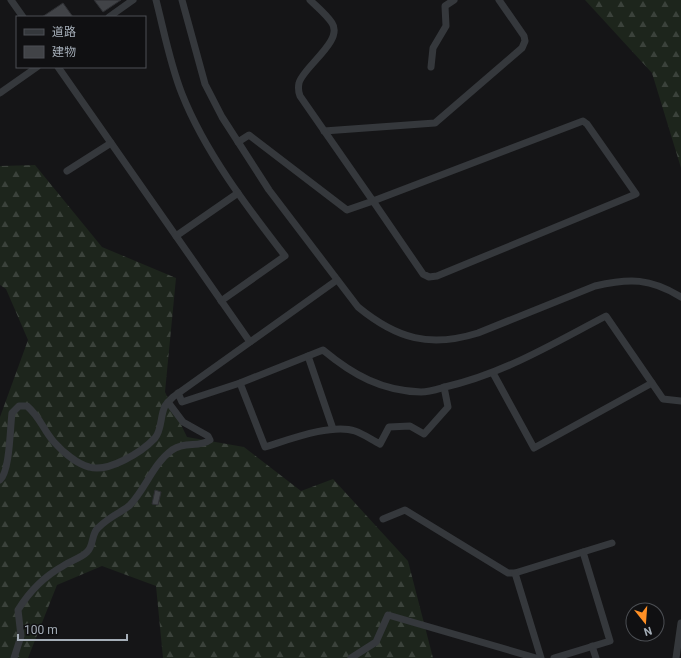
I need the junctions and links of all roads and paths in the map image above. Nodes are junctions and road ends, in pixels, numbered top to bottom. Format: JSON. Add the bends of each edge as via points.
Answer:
{"nodes":[{"id":1,"x":11,"y":0,"type":"edge"},
{"id":2,"x":133,"y":0,"type":"edge"},
{"id":3,"x":156,"y":0,"type":"edge"},
{"id":4,"x":182,"y":0,"type":"edge"},
{"id":5,"x":310,"y":0,"type":"edge"},
{"id":6,"x":454,"y":0,"type":"edge"},
{"id":7,"x":499,"y":0,"type":"edge"},
{"id":8,"x":22,"y":16,"type":"edge"},
{"id":9,"x":110,"y":16,"type":"edge"},
{"id":10,"x":431,"y":67,"type":"dead end"},
{"id":11,"x":37,"y":68,"type":"edge"},
{"id":12,"x":59,"y":68,"type":"edge"},
{"id":13,"x":0,"y":93,"type":"edge"},
{"id":14,"x":324,"y":131,"type":"junction"},
{"id":15,"x":238,"y":142,"type":"junction"},
{"id":16,"x":111,"y":143,"type":"junction"},
{"id":17,"x":67,"y":171,"type":"dead end"},
{"id":18,"x":238,"y":192,"type":"junction"},
{"id":19,"x":373,"y":201,"type":"junction"},
{"id":20,"x":176,"y":236,"type":"junction"},
{"id":21,"x":337,"y":280,"type":"junction"},
{"id":22,"x":681,"y":297,"type":"edge"},
{"id":23,"x":221,"y":301,"type":"junction"},
{"id":24,"x":250,"y":342,"type":"junction"},
{"id":25,"x":308,"y":356,"type":"junction"},
{"id":26,"x":493,"y":373,"type":"junction"},
{"id":27,"x":240,"y":383,"type":"junction"},
{"id":28,"x":652,"y":383,"type":"junction"},
{"id":29,"x":444,"y":387,"type":"junction"},
{"id":30,"x":178,"y":393,"type":"junction"},
{"id":31,"x":681,"y":401,"type":"edge"},
{"id":32,"x":168,"y":402,"type":"junction"},
{"id":33,"x":333,"y":429,"type":"junction"},
{"id":34,"x":0,"y":480,"type":"edge"},
{"id":35,"x":383,"y":519,"type":"dead end"},
{"id":36,"x":612,"y":543,"type":"dead end"},
{"id":37,"x":583,"y":552,"type":"junction"},
{"id":38,"x":515,"y":573,"type":"junction"},
{"id":39,"x":681,"y":623,"type":"edge"},
{"id":40,"x":592,"y":646,"type":"junction"},
{"id":41,"x":14,"y":658,"type":"edge"},
{"id":42,"x":351,"y":658,"type":"edge"},
{"id":43,"x":536,"y":658,"type":"edge"},
{"id":44,"x":541,"y":658,"type":"edge"},
{"id":45,"x":554,"y":658,"type":"edge"},
{"id":46,"x":596,"y":658,"type":"edge"},
{"id":47,"x":676,"y":658,"type":"edge"}],
"edges":[{"from":1,"to":8,"type":"street"},
{"from":2,"to":9,"type":"street"},
{"from":3,"to":18,"type":"street","via":[[182,94],[204,138]]},
{"from":4,"to":15,"type":"street","via":[[205,84]]},
{"from":5,"to":14,"type":"street","via":[[332,22],[334,28],[329,44],[299,82],[298,90]]},
{"from":6,"to":10,"type":"street","via":[[445,6],[446,26],[434,48]]},
{"from":7,"to":14,"type":"street","via":[[524,36],[522,48],[435,123]]},
{"from":11,"to":13,"type":"street"},
{"from":12,"to":16,"type":"street"},
{"from":14,"to":19,"type":"street"},
{"from":15,"to":19,"type":"street","via":[[249,135],[347,210]]},
{"from":15,"to":21,"type":"street","via":[[269,190]]},
{"from":16,"to":17,"type":"street"},
{"from":16,"to":20,"type":"street"},
{"from":18,"to":20,"type":"street"},
{"from":18,"to":23,"type":"street","via":[[285,256]]},
{"from":19,"to":19,"type":"street","via":[[423,274],[437,276],[636,194],[583,121]]},
{"from":20,"to":23,"type":"street"},
{"from":21,"to":22,"type":"street","via":[[358,307],[372,318],[403,335],[433,340],[464,337],[595,286],[613,282],[649,282]]},
{"from":21,"to":24,"type":"street"},
{"from":23,"to":24,"type":"street"},
{"from":24,"to":30,"type":"street"},
{"from":25,"to":27,"type":"street"},
{"from":25,"to":29,"type":"street","via":[[323,350],[357,375],[400,390],[423,392]]},
{"from":25,"to":33,"type":"street"},
{"from":26,"to":28,"type":"street","via":[[606,316]]},
{"from":26,"to":28,"type":"street","via":[[534,448]]},
{"from":26,"to":29,"type":"street","via":[[473,381]]},
{"from":27,"to":30,"type":"street","via":[[182,402]]},
{"from":27,"to":33,"type":"street","via":[[264,447]]},
{"from":28,"to":31,"type":"street","via":[[663,400]]},
{"from":29,"to":33,"type":"street","via":[[448,407],[424,434],[410,426],[389,427],[380,444],[355,430]]},
{"from":30,"to":32,"type":"street"},
{"from":32,"to":34,"type":"street","via":[[154,438],[131,456],[115,464],[90,468],[78,463],[56,444],[31,409],[19,406],[12,413],[7,466]]},
{"from":32,"to":41,"type":"street","via":[[183,422],[208,436],[210,440],[206,443],[183,444],[170,452],[156,467],[128,507],[96,528],[87,552],[62,566],[27,596],[18,610],[21,636]]},
{"from":35,"to":38,"type":"street","via":[[405,510],[508,573]]},
{"from":36,"to":37,"type":"street"},
{"from":37,"to":38,"type":"street"},
{"from":37,"to":40,"type":"street","via":[[610,641]]},
{"from":38,"to":44,"type":"street"},
{"from":39,"to":47,"type":"street"},
{"from":40,"to":45,"type":"street"},
{"from":40,"to":46,"type":"street"},
{"from":42,"to":43,"type":"street","via":[[376,642],[388,615]]}]}
